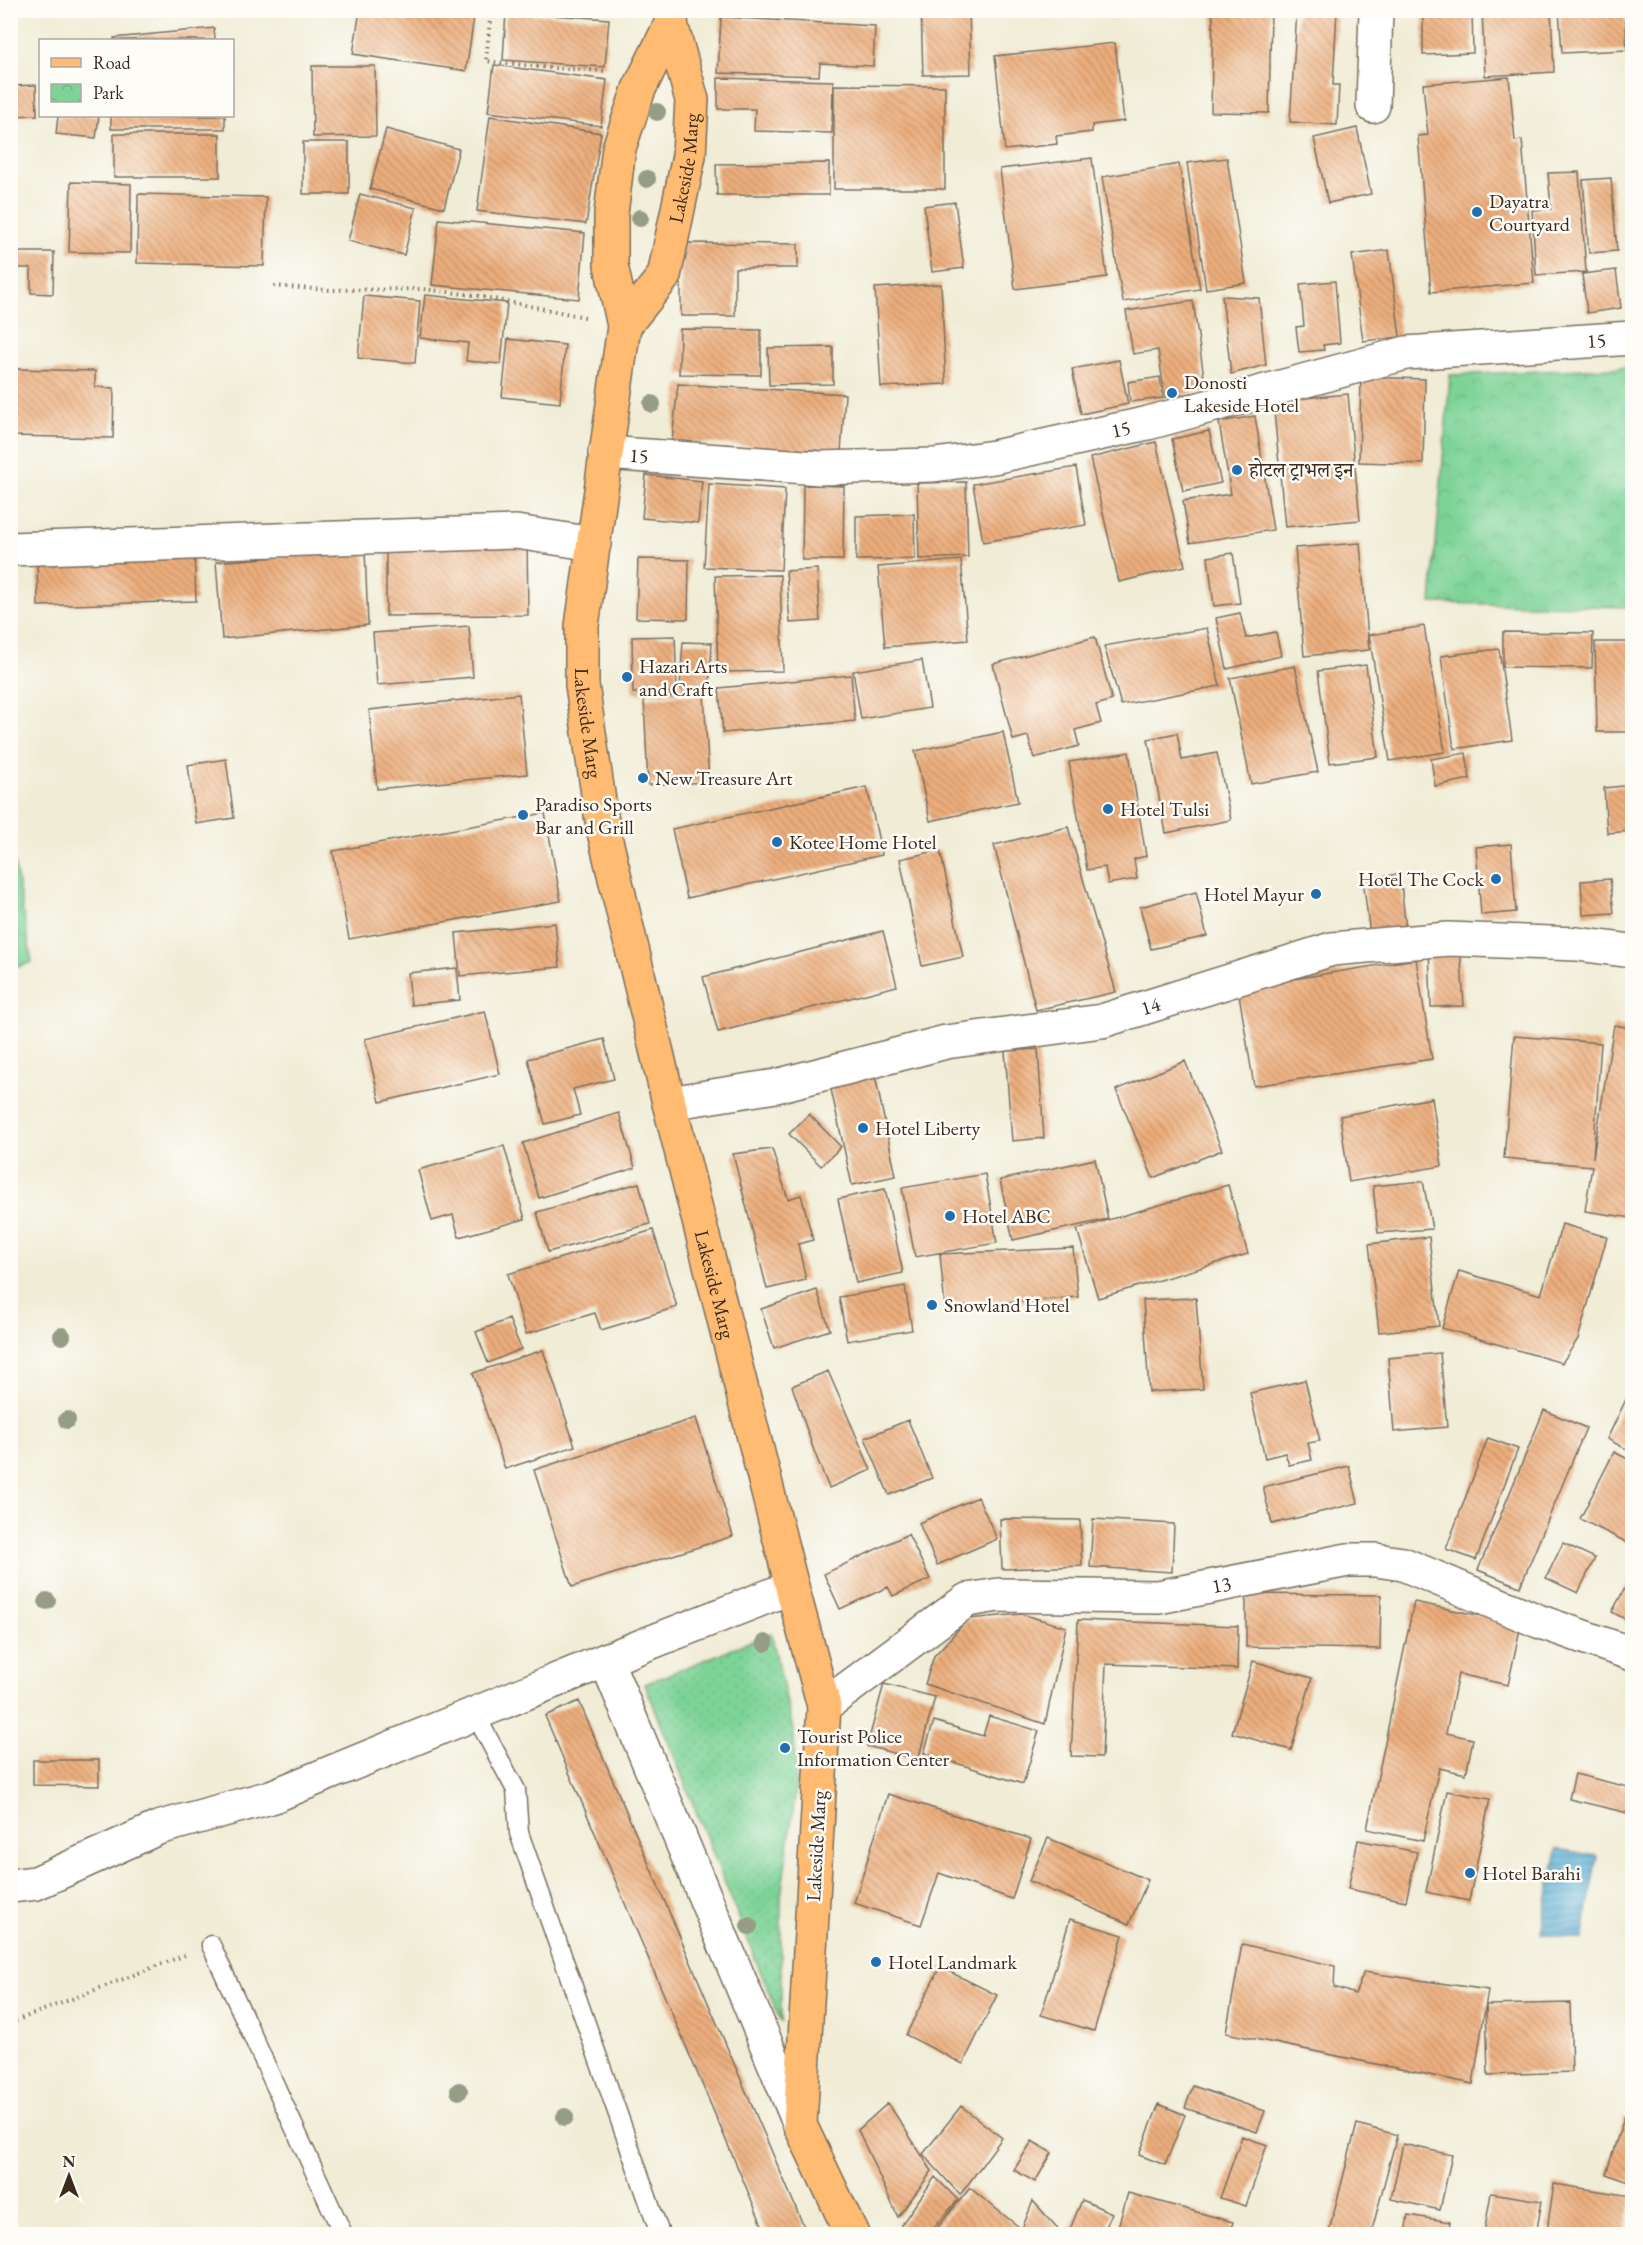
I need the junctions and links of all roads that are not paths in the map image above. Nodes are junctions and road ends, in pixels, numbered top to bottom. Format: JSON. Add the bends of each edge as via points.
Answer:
{"nodes":[{"id":1,"x":1376,"y":10,"type":"edge"},
{"id":2,"x":672,"y":17,"type":"edge"},
{"id":3,"x":1373,"y":105,"type":"dead end"},
{"id":4,"x":624,"y":326,"type":"junction"},
{"id":5,"x":1632,"y":338,"type":"edge"},
{"id":6,"x":605,"y":453,"type":"junction"},
{"id":7,"x":594,"y":544,"type":"junction"},
{"id":8,"x":10,"y":549,"type":"edge"},
{"id":9,"x":1632,"y":951,"type":"edge"},
{"id":10,"x":669,"y":1103,"type":"junction"},
{"id":11,"x":792,"y":1587,"type":"junction"},
{"id":12,"x":1632,"y":1654,"type":"edge"},
{"id":13,"x":606,"y":1660,"type":"junction"},
{"id":14,"x":824,"y":1706,"type":"junction"},
{"id":15,"x":475,"y":1714,"type":"junction"},
{"id":16,"x":10,"y":1886,"type":"edge"},
{"id":17,"x":211,"y":1945,"type":"road end"},
{"id":18,"x":800,"y":2125,"type":"junction"},
{"id":19,"x":343,"y":2235,"type":"edge"},
{"id":20,"x":660,"y":2235,"type":"edge"},
{"id":21,"x":852,"y":2235,"type":"edge"}],
"edges":[{"from":1,"to":3,"type":"street"},
{"from":2,"to":4,"type":"main road","name":"Lakeside Marg","via":[[639,88],[619,148],[611,214],[611,265]]},
{"from":2,"to":4,"type":"main road","name":"Lakeside Marg","via":[[692,100],[689,156],[664,276]]},
{"from":4,"to":6,"type":"main road","name":"Lakeside Marg"},
{"from":5,"to":6,"type":"street","name":"15","number":"15","via":[[1406,353],[1148,423],[1003,455],[934,465],[820,468]]},
{"from":6,"to":7,"type":"main road","name":"Lakeside Marg"},
{"from":7,"to":8,"type":"street","via":[[516,532]]},
{"from":7,"to":10,"type":"main road","name":"Lakeside Marg","via":[[581,656],[591,755],[603,828]]},
{"from":9,"to":10,"type":"street","name":"14","number":"14","via":[[1577,944],[1448,939],[1332,949],[1102,1021],[946,1042],[776,1086]]},
{"from":10,"to":11,"type":"main road","name":"Lakeside Marg"},
{"from":11,"to":13,"type":"street"},
{"from":11,"to":14,"type":"main road","name":"Lakeside Marg"},
{"from":12,"to":14,"type":"street","name":"13","number":"13","via":[[1538,1621],[1403,1564],[1348,1560],[1158,1597],[999,1595],[967,1600]]},
{"from":13,"to":15,"type":"street"},
{"from":13,"to":18,"type":"street"},
{"from":14,"to":18,"type":"main road","name":"Lakeside Marg"},
{"from":15,"to":16,"type":"street","via":[[271,1797],[158,1828],[36,1883]]},
{"from":15,"to":20,"type":"lane","via":[[516,1790],[519,1833]]},
{"from":17,"to":19,"type":"lane"},
{"from":18,"to":21,"type":"main road","name":"Lakeside Marg"}]}
